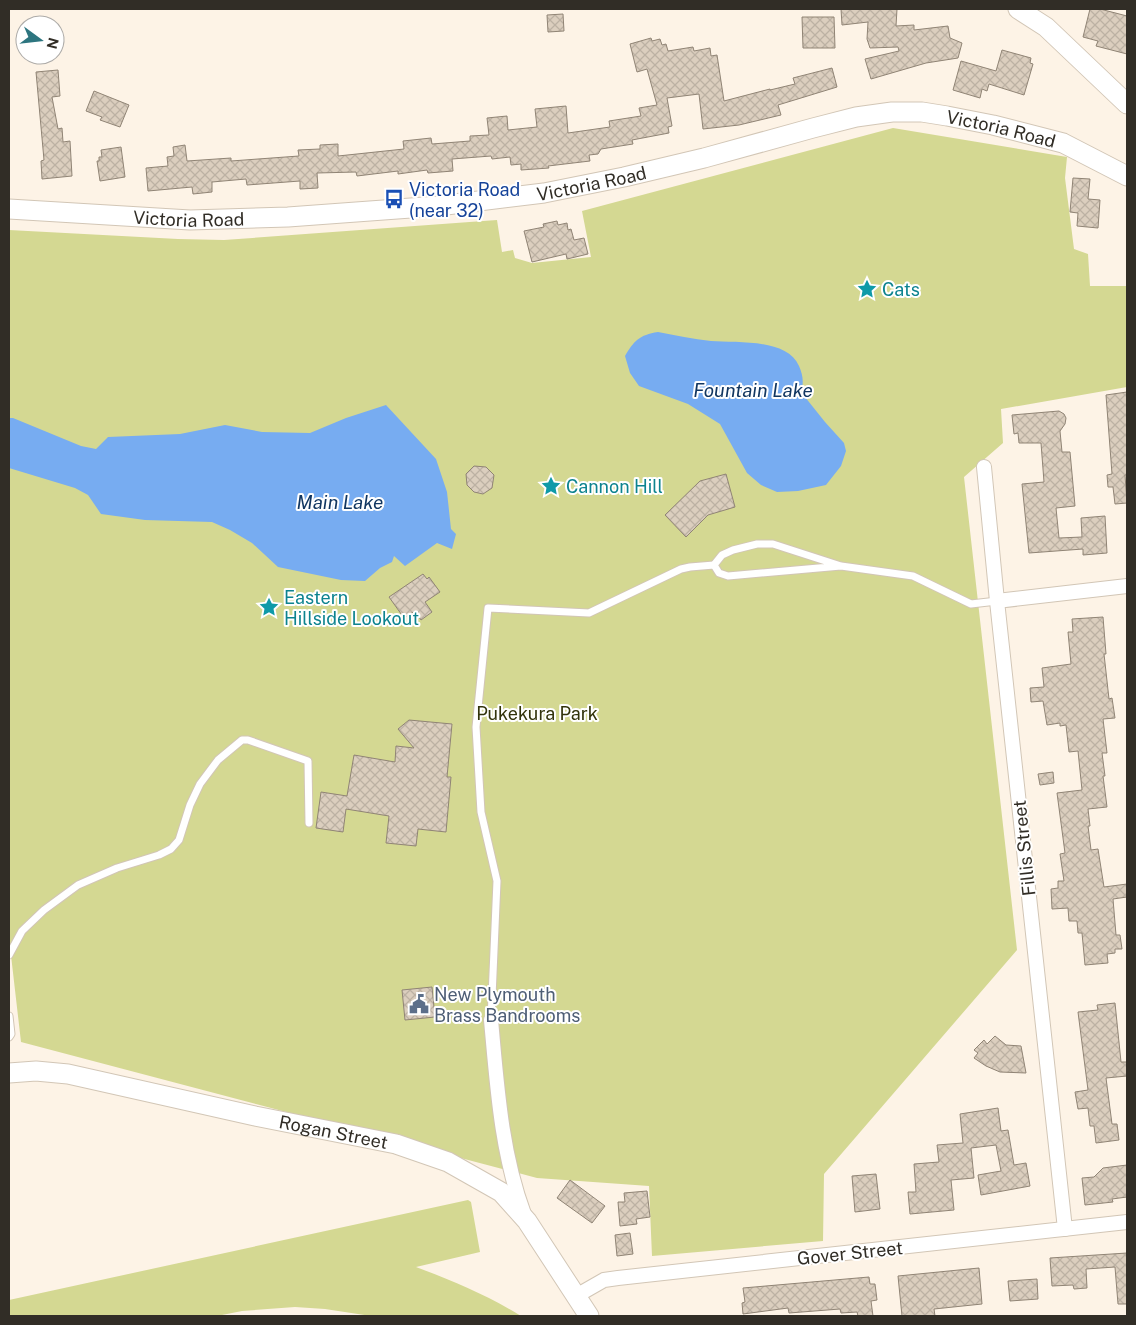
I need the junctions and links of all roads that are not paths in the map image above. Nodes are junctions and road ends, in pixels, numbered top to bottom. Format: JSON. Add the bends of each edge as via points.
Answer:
{"nodes":[{"id":1,"x":1018,"y":9,"type":"edge"},
{"id":2,"x":1127,"y":104,"type":"edge"},
{"id":3,"x":1127,"y":176,"type":"edge"},
{"id":4,"x":9,"y":209,"type":"edge"},
{"id":5,"x":984,"y":466,"type":"dead end"},
{"id":6,"x":714,"y":565,"type":"junction"},
{"id":7,"x":842,"y":566,"type":"junction"},
{"id":8,"x":1127,"y":586,"type":"edge"},
{"id":9,"x":997,"y":601,"type":"junction"},
{"id":10,"x":309,"y":823,"type":"dead end"},
{"id":11,"x":9,"y":955,"type":"edge"},
{"id":12,"x":9,"y":1016,"type":"edge"},
{"id":13,"x":491,"y":1020,"type":"joint"},
{"id":14,"x":9,"y":1036,"type":"edge"},
{"id":15,"x":9,"y":1074,"type":"edge"},
{"id":16,"x":527,"y":1221,"type":"junction"},
{"id":17,"x":1127,"y":1222,"type":"edge"},
{"id":18,"x":1065,"y":1229,"type":"junction"},
{"id":19,"x":576,"y":1296,"type":"junction"},
{"id":20,"x":589,"y":1316,"type":"edge"}],
"edges":[{"from":1,"to":2,"type":"street","via":[[1046,28]]},
{"from":3,"to":4,"type":"street","name":"Victoria Road","via":[[1063,143],[947,116],[892,112],[856,117],[624,177],[544,193],[438,206],[288,217],[190,220]]},
{"from":5,"to":9,"type":"street","name":"Fillis Street"},
{"from":6,"to":7,"type":"lane","via":[[719,573],[728,576]]},
{"from":6,"to":7,"type":"lane","via":[[722,555],[733,550],[773,544]]},
{"from":6,"to":13,"type":"lane","via":[[681,569],[589,613],[488,608],[476,727],[481,812],[497,881]]},
{"from":7,"to":9,"type":"lane","via":[[913,576],[971,604]]},
{"from":8,"to":9,"type":"street"},
{"from":9,"to":18,"type":"street","name":"Fillis Street"},
{"from":10,"to":11,"type":"lane","via":[[308,761],[242,740],[218,760],[200,784],[179,840],[171,849],[78,885],[22,931]]},
{"from":12,"to":14,"type":"lane"},
{"from":13,"to":16,"type":"street","via":[[501,1117],[516,1191]]},
{"from":15,"to":16,"type":"street","name":"Rogan Street","via":[[36,1070],[68,1074],[396,1144],[448,1162],[501,1192]]},
{"from":16,"to":19,"type":"street","name":"Rogan Street"},
{"from":17,"to":18,"type":"street","name":"Gover Street"},
{"from":18,"to":19,"type":"street","name":"Gover Street","via":[[618,1278],[604,1280]]},
{"from":19,"to":20,"type":"street","name":"Rogan Street"}]}
